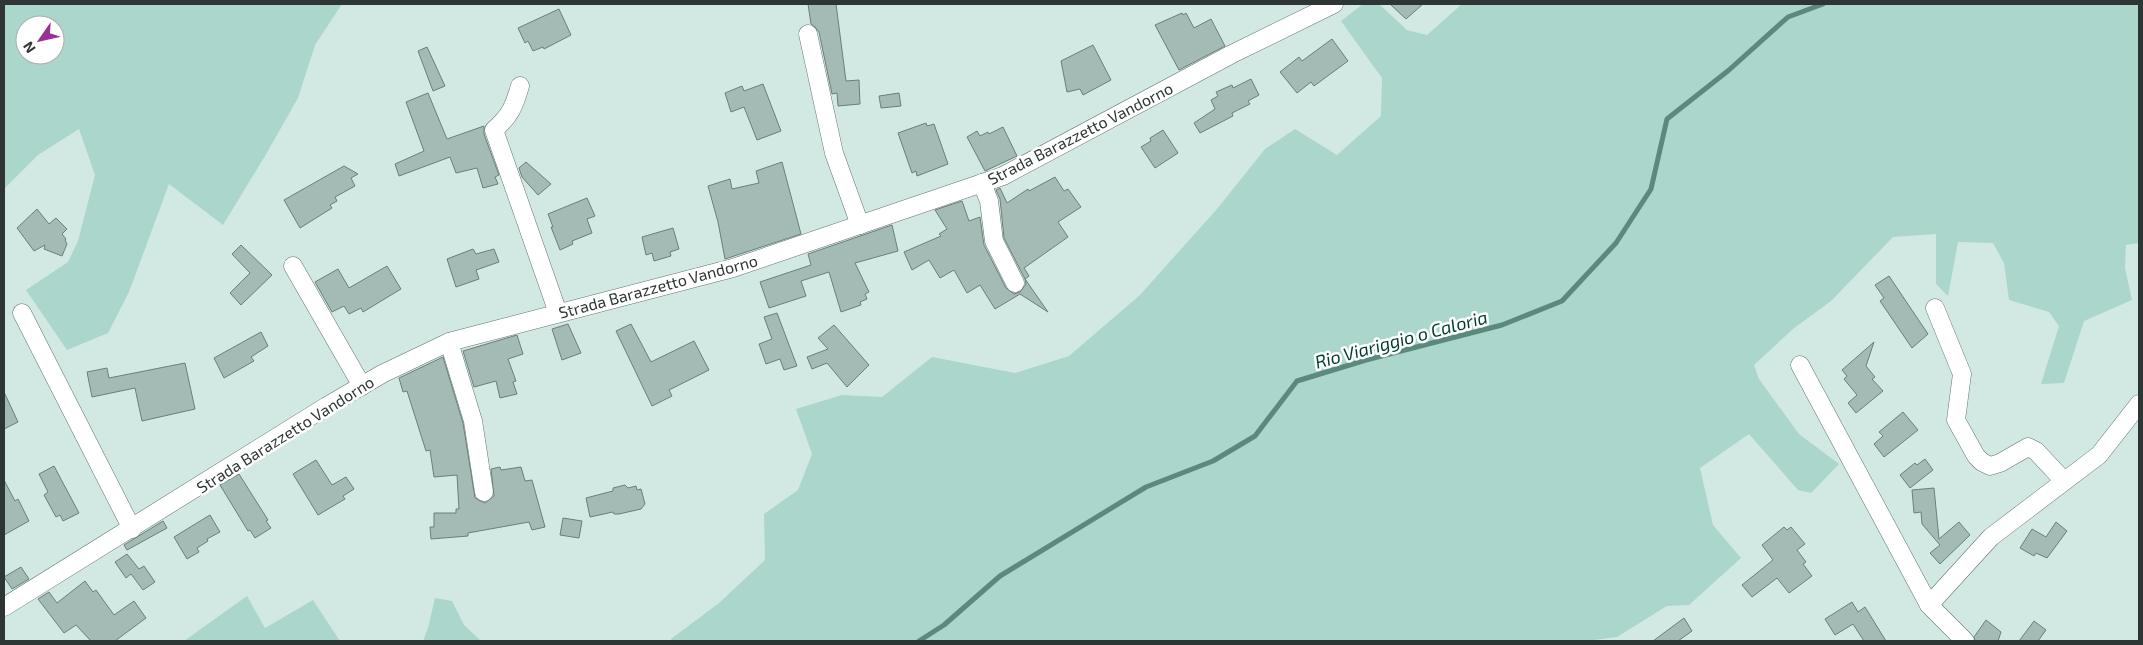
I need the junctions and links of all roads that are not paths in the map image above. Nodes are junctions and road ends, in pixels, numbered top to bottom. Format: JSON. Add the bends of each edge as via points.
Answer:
{"nodes":[{"id":1,"x":1334,"y":4,"type":"edge"},
{"id":2,"x":808,"y":34,"type":"dead end"},
{"id":3,"x":520,"y":86,"type":"dead end"},
{"id":4,"x":982,"y":183,"type":"junction"},
{"id":5,"x":860,"y":225,"type":"junction"},
{"id":6,"x":294,"y":266,"type":"dead end"},
{"id":7,"x":1015,"y":283,"type":"dead end"},
{"id":8,"x":1935,"y":308,"type":"dead end"},
{"id":9,"x":22,"y":313,"type":"dead end"},
{"id":10,"x":558,"y":313,"type":"junction"},
{"id":11,"x":449,"y":342,"type":"junction"},
{"id":12,"x":1800,"y":365,"type":"dead end"},
{"id":13,"x":362,"y":386,"type":"junction"},
{"id":14,"x":2139,"y":404,"type":"edge"},
{"id":15,"x":2064,"y":482,"type":"junction"},
{"id":16,"x":484,"y":492,"type":"dead end"},
{"id":17,"x":132,"y":529,"type":"junction"},
{"id":18,"x":1930,"y":605,"type":"junction"},
{"id":19,"x":4,"y":607,"type":"edge"},
{"id":20,"x":1965,"y":641,"type":"edge"}],
"edges":[{"from":1,"to":4,"type":"street","name":"Strada Barazzetto Vandorno","via":[[1224,58],[1003,176]]},
{"from":2,"to":5,"type":"street","via":[[834,153]]},
{"from":3,"to":10,"type":"street","via":[[508,118],[494,130]]},
{"from":4,"to":5,"type":"street","name":"Strada Barazzetto Vandorno"},
{"from":4,"to":7,"type":"street","via":[[989,201],[994,241]]},
{"from":5,"to":10,"type":"street","name":"Strada Barazzetto Vandorno","via":[[733,268]]},
{"from":6,"to":13,"type":"street"},
{"from":8,"to":15,"type":"street","via":[[1962,374],[1956,420],[1976,456],[1990,466],[2028,447],[2036,451]]},
{"from":9,"to":17,"type":"street"},
{"from":10,"to":11,"type":"street","name":"Strada Barazzetto Vandorno"},
{"from":11,"to":13,"type":"street","name":"Strada Barazzetto Vandorno"},
{"from":11,"to":16,"type":"street","via":[[473,421]]},
{"from":12,"to":18,"type":"street"},
{"from":13,"to":17,"type":"street","name":"Strada Barazzetto Vandorno"},
{"from":14,"to":15,"type":"street","via":[[2099,455]]},
{"from":15,"to":18,"type":"street","via":[[1991,537]]},
{"from":17,"to":19,"type":"street","name":"Strada Barazzetto Vandorno"},
{"from":18,"to":20,"type":"street"}]}
